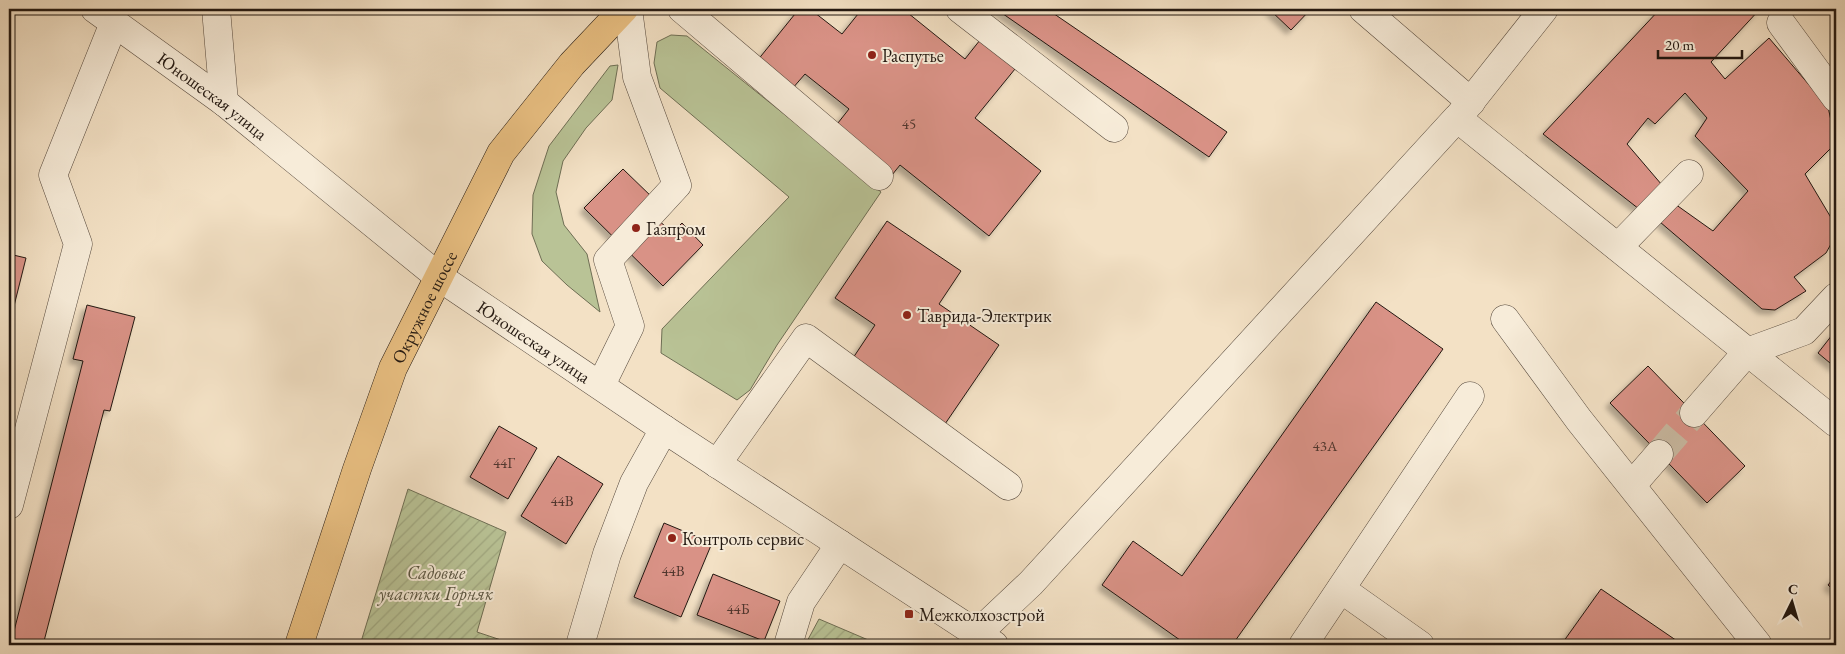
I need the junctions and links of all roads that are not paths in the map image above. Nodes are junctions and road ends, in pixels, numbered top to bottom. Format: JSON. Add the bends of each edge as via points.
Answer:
{"nodes":[{"id":1,"x":216,"y":9,"type":"edge"},
{"id":2,"x":626,"y":9,"type":"edge"},
{"id":3,"x":682,"y":9,"type":"edge"},
{"id":4,"x":960,"y":9,"type":"edge"},
{"id":5,"x":1363,"y":9,"type":"edge"},
{"id":6,"x":1544,"y":9,"type":"edge"},
{"id":7,"x":105,"y":16,"type":"edge"},
{"id":8,"x":1781,"y":23,"type":"dead end"},
{"id":9,"x":1836,"y":98,"type":"edge"},
{"id":10,"x":224,"y":102,"type":"junction"},
{"id":11,"x":1464,"y":110,"type":"junction"},
{"id":12,"x":1114,"y":128,"type":"dead end"},
{"id":13,"x":1689,"y":174,"type":"dead end"},
{"id":14,"x":880,"y":176,"type":"dead end"},
{"id":15,"x":1618,"y":248,"type":"junction"},
{"id":16,"x":438,"y":277,"type":"junction"},
{"id":17,"x":1836,"y":297,"type":"edge"},
{"id":18,"x":1505,"y":319,"type":"dead end"},
{"id":19,"x":1748,"y":352,"type":"junction"},
{"id":20,"x":600,"y":385,"type":"junction"},
{"id":21,"x":1470,"y":396,"type":"dead end"},
{"id":22,"x":1694,"y":413,"type":"tunnel mouth"},
{"id":23,"x":1836,"y":423,"type":"edge"},
{"id":24,"x":664,"y":429,"type":"junction"},
{"id":25,"x":1659,"y":454,"type":"tunnel mouth"},
{"id":26,"x":717,"y":464,"type":"junction"},
{"id":27,"x":1632,"y":485,"type":"junction"},
{"id":28,"x":1008,"y":486,"type":"dead end"},
{"id":29,"x":9,"y":505,"type":"edge"},
{"id":30,"x":840,"y":544,"type":"junction"},
{"id":31,"x":1341,"y":589,"type":"junction"},
{"id":32,"x":986,"y":640,"type":"edge"},
{"id":33,"x":299,"y":645,"type":"edge"},
{"id":34,"x":580,"y":645,"type":"edge"},
{"id":35,"x":788,"y":645,"type":"edge"},
{"id":36,"x":1303,"y":645,"type":"edge"},
{"id":37,"x":1420,"y":645,"type":"edge"},
{"id":38,"x":1758,"y":645,"type":"edge"}],
"edges":[{"from":1,"to":10,"type":"street"},
{"from":2,"to":16,"type":"main road","name":"Окружное шоссе","via":[[572,64],[501,154]]},
{"from":2,"to":20,"type":"street","via":[[637,77],[678,185],[608,260],[630,326]]},
{"from":3,"to":14,"type":"street"},
{"from":4,"to":12,"type":"street"},
{"from":5,"to":11,"type":"street"},
{"from":6,"to":11,"type":"street"},
{"from":7,"to":10,"type":"street","name":"Юношеская улица"},
{"from":7,"to":29,"type":"street","via":[[54,174],[78,244]]},
{"from":8,"to":9,"type":"street"},
{"from":10,"to":16,"type":"street","name":"Юношеская улица"},
{"from":11,"to":15,"type":"street"},
{"from":11,"to":32,"type":"street","via":[[1031,583]]},
{"from":13,"to":15,"type":"street"},
{"from":15,"to":19,"type":"street"},
{"from":16,"to":20,"type":"street","name":"Юношеская улица"},
{"from":16,"to":33,"type":"main road","name":"Окружное шоссе","via":[[393,368]]},
{"from":17,"to":19,"type":"street","via":[[1804,331]]},
{"from":18,"to":27,"type":"street","via":[[1579,420]]},
{"from":19,"to":22,"type":"street"},
{"from":19,"to":23,"type":"street"},
{"from":20,"to":24,"type":"street","name":"Юношеская улица"},
{"from":21,"to":31,"type":"street"},
{"from":24,"to":26,"type":"street","name":"Юношеская улица"},
{"from":24,"to":34,"type":"street","via":[[634,483],[607,554]]},
{"from":25,"to":27,"type":"street"},
{"from":26,"to":28,"type":"street","via":[[806,338]]},
{"from":26,"to":30,"type":"street","name":"Юношеская улица"},
{"from":27,"to":38,"type":"street"},
{"from":30,"to":32,"type":"street","name":"Юношеская улица"},
{"from":30,"to":35,"type":"street","via":[[801,602]]},
{"from":31,"to":36,"type":"street"},
{"from":31,"to":37,"type":"street"}]}
